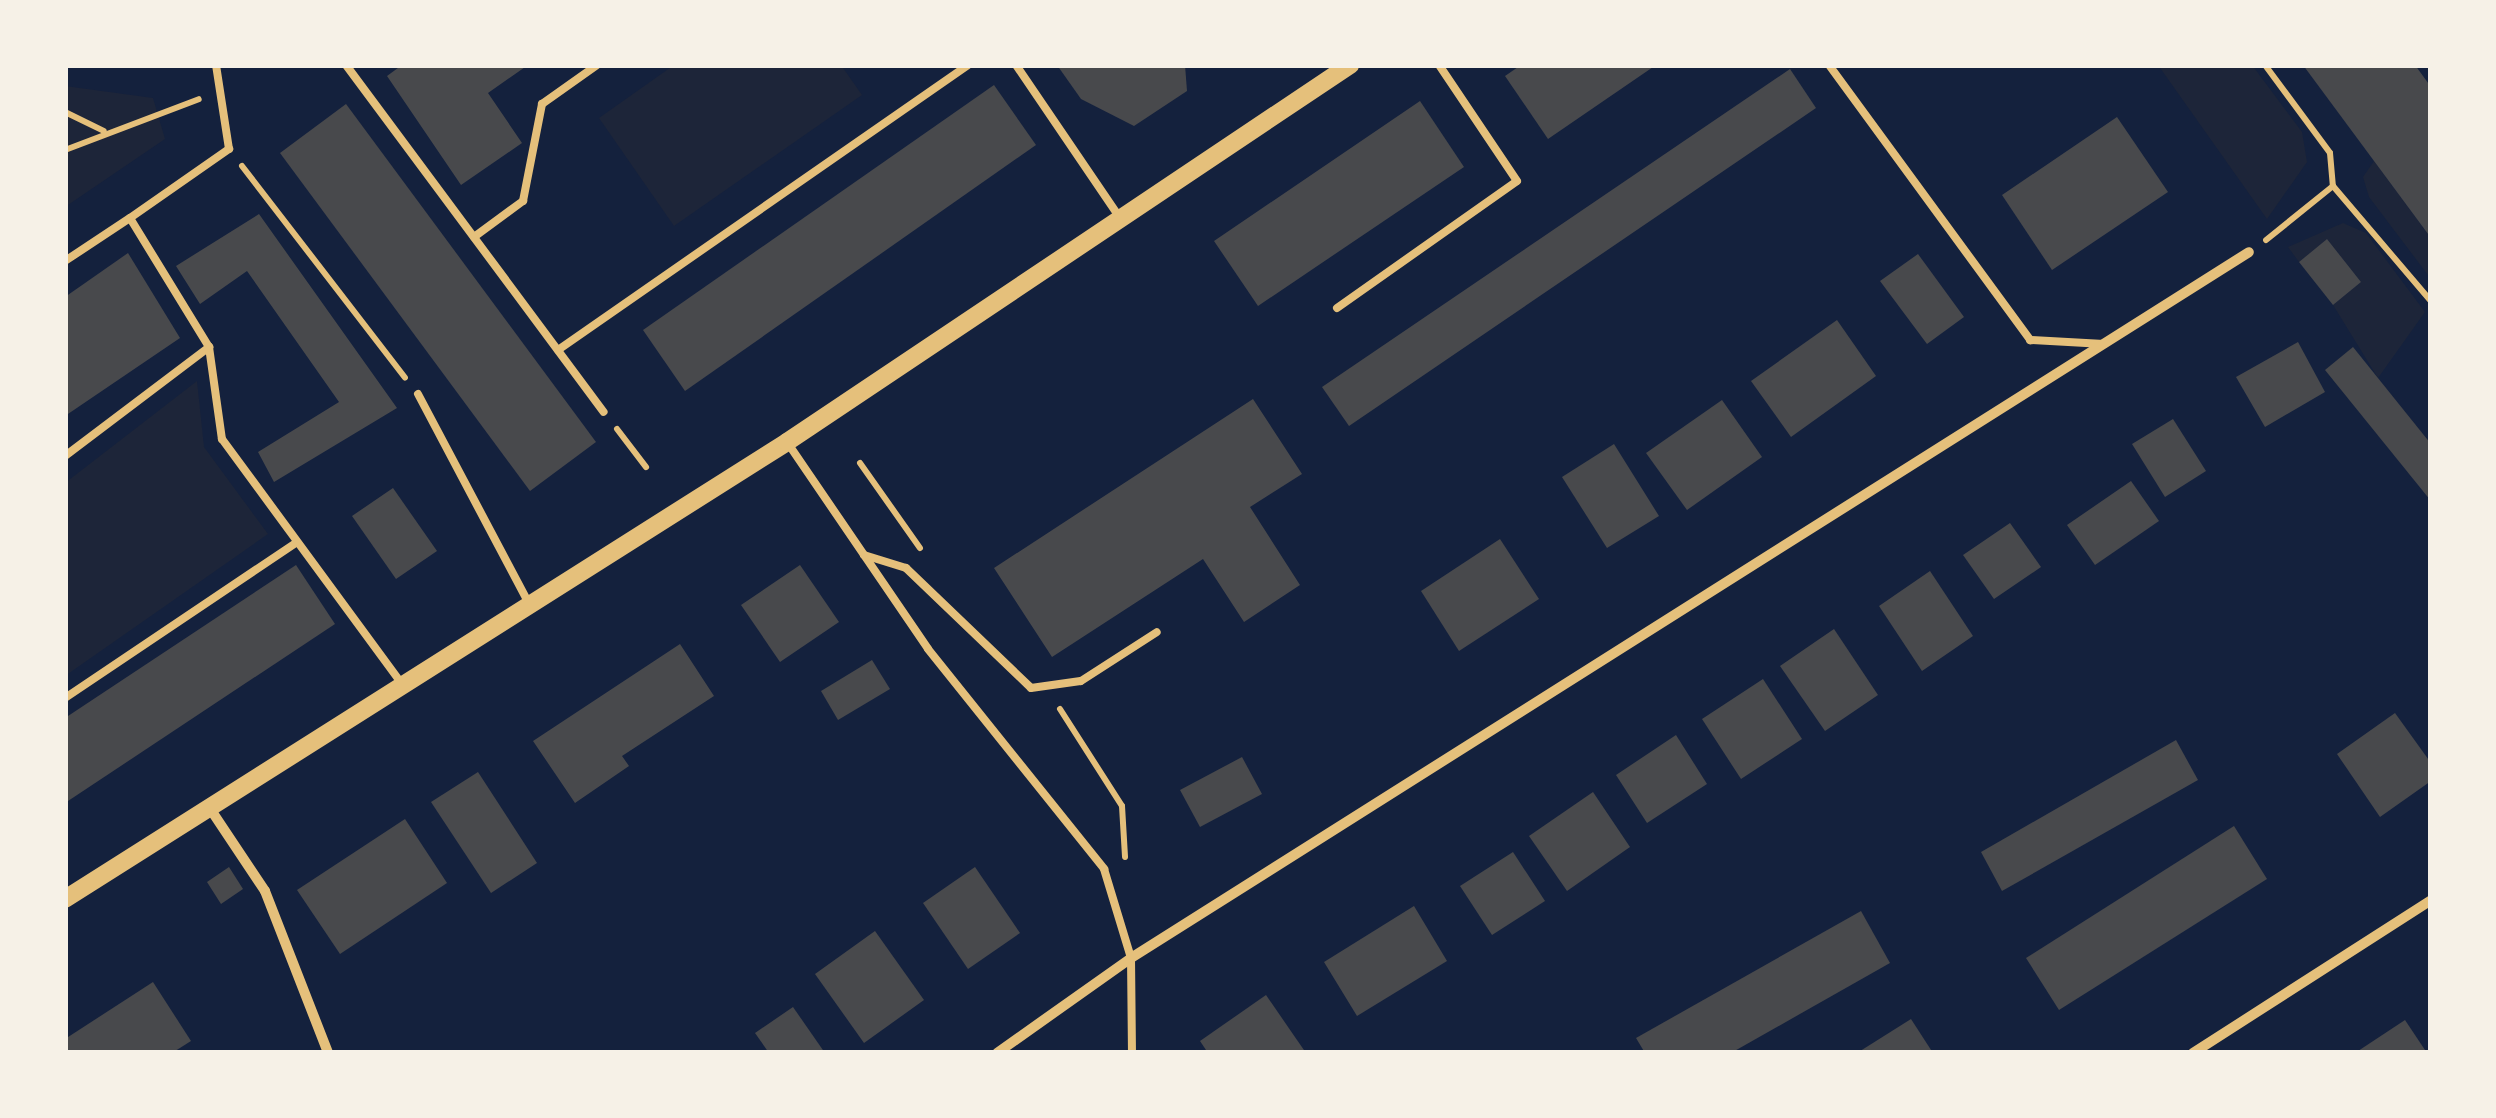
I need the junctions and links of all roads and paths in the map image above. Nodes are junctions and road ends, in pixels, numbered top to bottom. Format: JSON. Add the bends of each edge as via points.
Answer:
{"nodes":[{"id":1,"x":216,"y":65,"type":"edge"},
{"id":2,"x":346,"y":65,"type":"edge"},
{"id":3,"x":597,"y":65,"type":"edge"},
{"id":4,"x":968,"y":65,"type":"edge"},
{"id":5,"x":1016,"y":65,"type":"edge"},
{"id":6,"x":1350,"y":65,"type":"edge"},
{"id":7,"x":1439,"y":65,"type":"edge"},
{"id":8,"x":1829,"y":65,"type":"edge"},
{"id":9,"x":2265,"y":65,"type":"edge"},
{"id":10,"x":220,"y":91,"type":"junction"},
{"id":11,"x":65,"y":112,"type":"edge"},
{"id":12,"x":105,"y":132,"type":"junction"},
{"id":13,"x":229,"y":149,"type":"junction"},
{"id":14,"x":65,"y":150,"type":"edge"},
{"id":15,"x":2333,"y":186,"type":"junction"},
{"id":16,"x":130,"y":218,"type":"junction"},
{"id":17,"x":1122,"y":221,"type":"junction"},
{"id":18,"x":474,"y":237,"type":"junction"},
{"id":19,"x":2250,"y":252,"type":"joint"},
{"id":20,"x":65,"y":262,"type":"edge"},
{"id":21,"x":2431,"y":301,"type":"edge"},
{"id":22,"x":1338,"y":308,"type":"dead end"},
{"id":23,"x":2104,"y":344,"type":"junction"},
{"id":24,"x":209,"y":347,"type":"junction"},
{"id":25,"x":558,"y":350,"type":"junction"},
{"id":26,"x":418,"y":394,"type":"joint"},
{"id":27,"x":604,"y":412,"type":"joint"},
{"id":28,"x":787,"y":442,"type":"junction"},
{"id":29,"x":65,"y":456,"type":"edge"},
{"id":30,"x":646,"y":468,"type":"dead end"},
{"id":31,"x":296,"y":543,"type":"junction"},
{"id":32,"x":864,"y":555,"type":"junction"},
{"id":33,"x":529,"y":604,"type":"junction"},
{"id":34,"x":1156,"y":632,"type":"dead end"},
{"id":35,"x":402,"y":684,"type":"junction"},
{"id":36,"x":1030,"y":688,"type":"junction"},
{"id":37,"x":65,"y":698,"type":"edge"},
{"id":38,"x":210,"y":807,"type":"junction"},
{"id":39,"x":1126,"y":864,"type":"dead end"},
{"id":40,"x":65,"y":900,"type":"edge"},
{"id":41,"x":2431,"y":900,"type":"edge"},
{"id":42,"x":1131,"y":958,"type":"junction"},
{"id":43,"x":328,"y":1053,"type":"edge"},
{"id":44,"x":997,"y":1053,"type":"edge"},
{"id":45,"x":1132,"y":1053,"type":"edge"},
{"id":46,"x":2193,"y":1053,"type":"edge"}],
"edges":[{"from":1,"to":10,"type":"lane"},
{"from":2,"to":18,"type":"lane"},
{"from":3,"to":18,"type":"lane","via":[[542,104],[523,201]]},
{"from":4,"to":25,"type":"lane"},
{"from":5,"to":17,"type":"lane"},
{"from":6,"to":17,"type":"street"},
{"from":7,"to":22,"type":"lane","via":[[1517,181]]},
{"from":8,"to":23,"type":"lane","via":[[2030,340]]},
{"from":9,"to":15,"type":"path","via":[[2330,153]]},
{"from":10,"to":12,"type":"path"},
{"from":10,"to":13,"type":"lane"},
{"from":11,"to":12,"type":"path"},
{"from":12,"to":14,"type":"path"},
{"from":13,"to":16,"type":"lane"},
{"from":13,"to":26,"type":"path"},
{"from":15,"to":19,"type":"path"},
{"from":15,"to":21,"type":"path"},
{"from":16,"to":20,"type":"lane"},
{"from":16,"to":24,"type":"lane"},
{"from":17,"to":28,"type":"street"},
{"from":18,"to":25,"type":"lane"},
{"from":19,"to":23,"type":"street"},
{"from":23,"to":42,"type":"street"},
{"from":24,"to":29,"type":"lane"},
{"from":24,"to":31,"type":"lane","via":[[222,439]]},
{"from":25,"to":27,"type":"lane"},
{"from":26,"to":33,"type":"lane"},
{"from":27,"to":30,"type":"path"},
{"from":28,"to":32,"type":"lane"},
{"from":28,"to":33,"type":"street"},
{"from":31,"to":35,"type":"lane"},
{"from":31,"to":37,"type":"lane"},
{"from":32,"to":36,"type":"lane","via":[[906,568]]},
{"from":32,"to":42,"type":"lane","via":[[1104,869]]},
{"from":33,"to":35,"type":"street"},
{"from":34,"to":36,"type":"lane","via":[[1081,681]]},
{"from":35,"to":38,"type":"street"},
{"from":36,"to":39,"type":"path","via":[[1074,719],[1122,806]]},
{"from":38,"to":40,"type":"street"},
{"from":38,"to":43,"type":"street","via":[[264,891]]},
{"from":41,"to":46,"type":"street"},
{"from":42,"to":44,"type":"street"},
{"from":42,"to":45,"type":"lane"}]}
